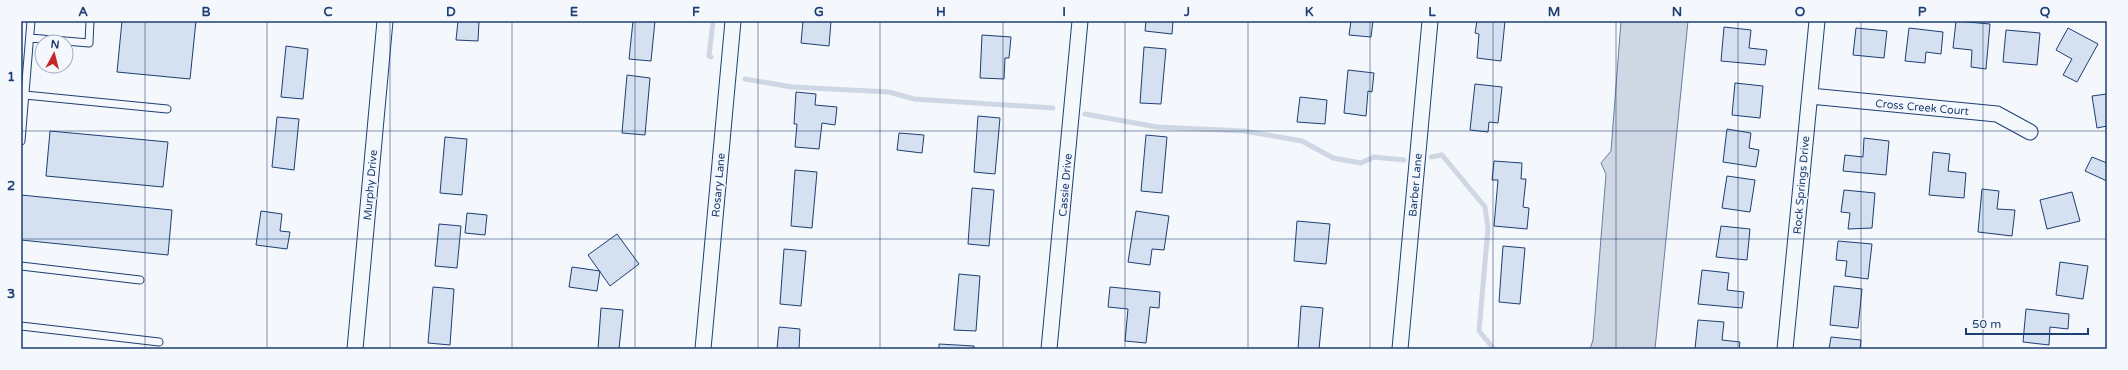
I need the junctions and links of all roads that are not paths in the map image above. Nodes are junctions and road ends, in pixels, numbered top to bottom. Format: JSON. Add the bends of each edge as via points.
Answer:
{"nodes":[{"id":1,"x":31,"y":21,"type":"edge"},
{"id":2,"x":90,"y":21,"type":"edge"},
{"id":3,"x":385,"y":21,"type":"edge"},
{"id":4,"x":733,"y":21,"type":"edge"},
{"id":5,"x":1080,"y":21,"type":"edge"},
{"id":6,"x":1430,"y":21,"type":"edge"},
{"id":7,"x":1817,"y":21,"type":"edge"},
{"id":8,"x":30,"y":38,"type":"junction"},
{"id":9,"x":24,"y":66,"type":"edge"},
{"id":10,"x":25,"y":95,"type":"junction"},
{"id":11,"x":1810,"y":96,"type":"junction"},
{"id":12,"x":167,"y":109,"type":"dead end"},
{"id":13,"x":2030,"y":132,"type":"dead end"},
{"id":14,"x":21,"y":141,"type":"edge"},
{"id":15,"x":21,"y":266,"type":"edge"},
{"id":16,"x":140,"y":280,"type":"dead end"},
{"id":17,"x":21,"y":326,"type":"edge"},
{"id":18,"x":159,"y":342,"type":"dead end"},
{"id":19,"x":355,"y":349,"type":"edge"},
{"id":20,"x":703,"y":349,"type":"edge"},
{"id":21,"x":1050,"y":349,"type":"edge"},
{"id":22,"x":1400,"y":349,"type":"edge"},
{"id":23,"x":1785,"y":349,"type":"edge"}],
"edges":[{"from":1,"to":8,"type":"lane"},
{"from":2,"to":8,"type":"lane","via":[[89,43]]},
{"from":3,"to":19,"type":"street","name":"Murphy Drive"},
{"from":4,"to":20,"type":"street","name":"Rosary Lane"},
{"from":5,"to":21,"type":"street","name":"Cassie Drive"},
{"from":6,"to":22,"type":"street","name":"Barber Lane"},
{"from":7,"to":11,"type":"street","name":"Rock Springs Drive"},
{"from":8,"to":9,"type":"lane"},
{"from":9,"to":10,"type":"lane"},
{"from":10,"to":12,"type":"lane"},
{"from":10,"to":14,"type":"lane"},
{"from":11,"to":13,"type":"street","name":"Cross Creek Court","via":[[1997,114]]},
{"from":11,"to":23,"type":"street","name":"Rock Springs Drive"},
{"from":15,"to":16,"type":"lane"},
{"from":17,"to":18,"type":"lane"}]}
